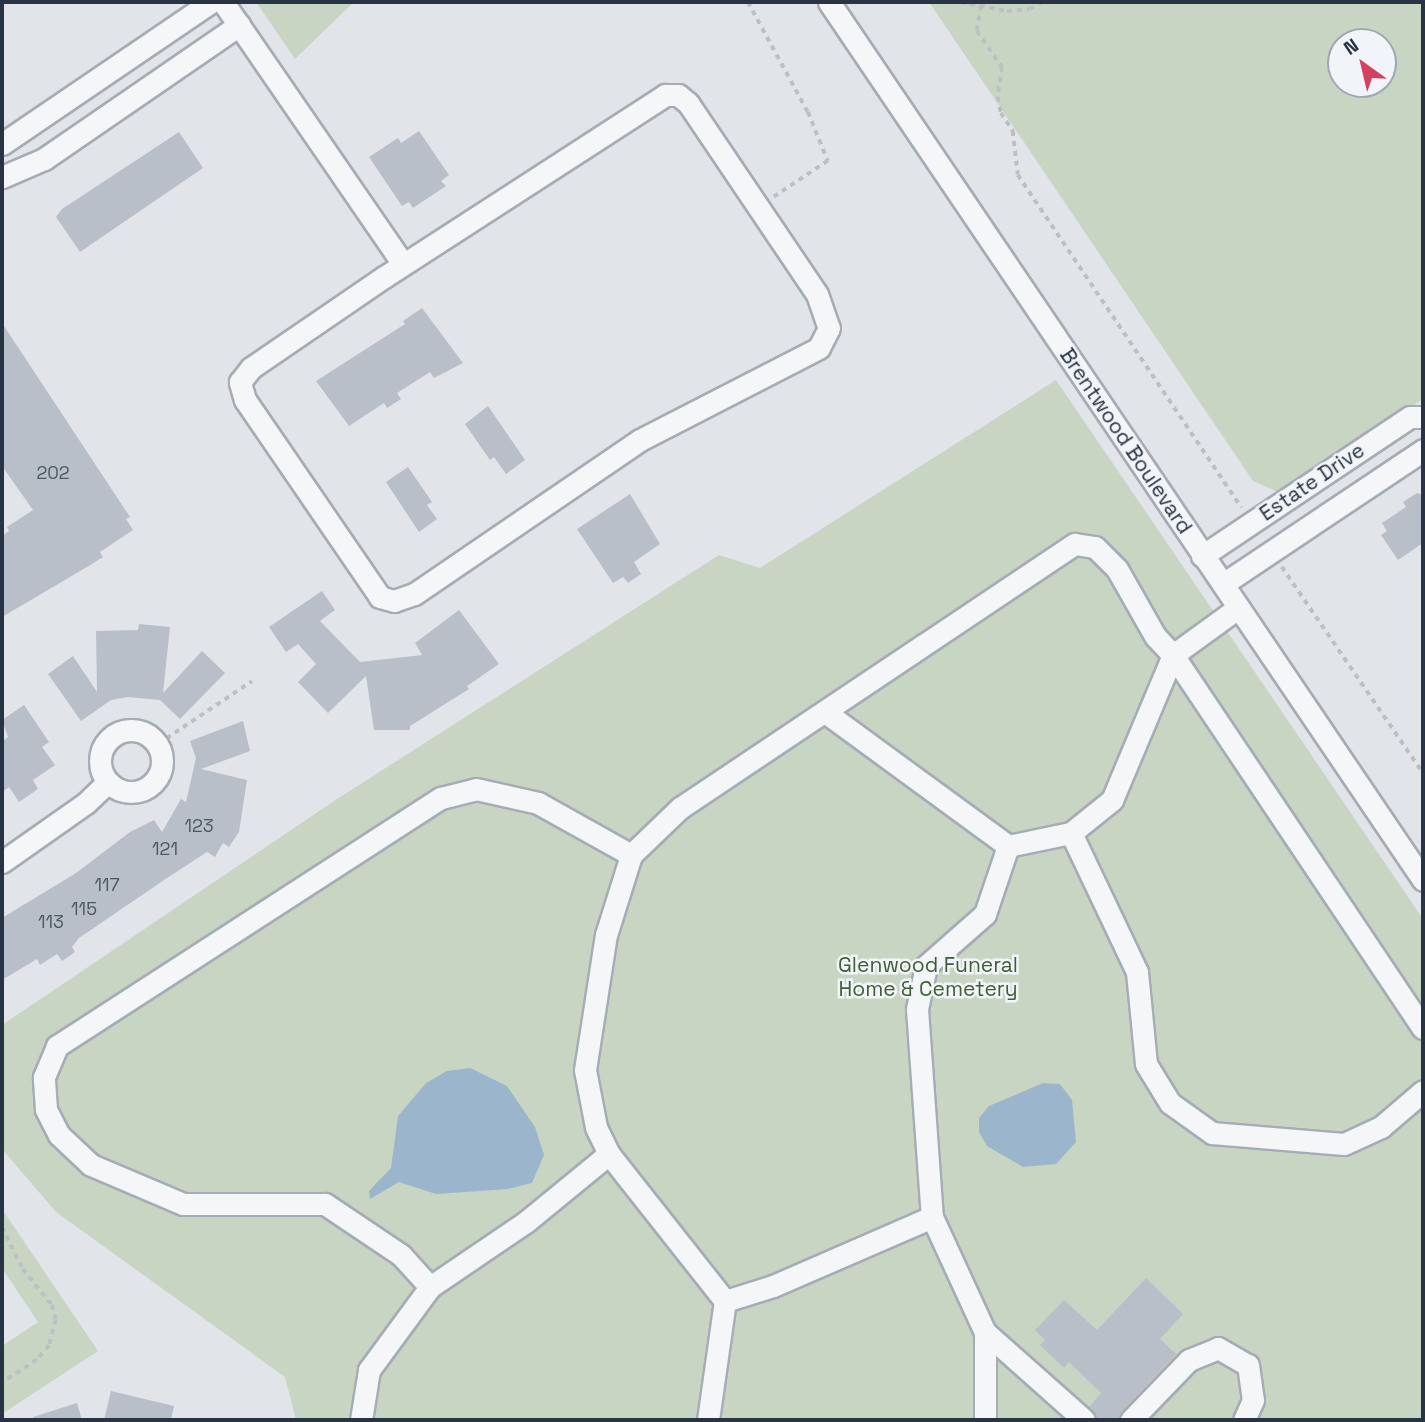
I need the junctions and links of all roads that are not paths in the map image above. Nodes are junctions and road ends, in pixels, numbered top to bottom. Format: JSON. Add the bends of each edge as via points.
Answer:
{"nodes":[{"id":1,"x":211,"y":2,"type":"edge"},
{"id":2,"x":223,"y":2,"type":"edge"},
{"id":3,"x":829,"y":2,"type":"edge"},
{"id":4,"x":239,"y":25,"type":"junction"},
{"id":5,"x":2,"y":144,"type":"edge"},
{"id":6,"x":2,"y":177,"type":"edge"},
{"id":7,"x":403,"y":264,"type":"junction"},
{"id":8,"x":1423,"y":417,"type":"edge"},
{"id":9,"x":1423,"y":450,"type":"edge"},
{"id":10,"x":1202,"y":556,"type":"junction"},
{"id":11,"x":1223,"y":584,"type":"junction"},
{"id":12,"x":1238,"y":608,"type":"junction"},
{"id":13,"x":1173,"y":654,"type":"junction"},
{"id":14,"x":825,"y":712,"type":"junction"},
{"id":15,"x":108,"y":782,"type":"junction"},
{"id":16,"x":1071,"y":833,"type":"junction"},
{"id":17,"x":1008,"y":846,"type":"junction"},
{"id":18,"x":631,"y":856,"type":"junction"},
{"id":19,"x":2,"y":862,"type":"edge"},
{"id":20,"x":1423,"y":880,"type":"edge"},
{"id":21,"x":1423,"y":1028,"type":"edge"},
{"id":22,"x":1423,"y":1091,"type":"edge"},
{"id":23,"x":609,"y":1154,"type":"junction"},
{"id":24,"x":932,"y":1217,"type":"junction"},
{"id":25,"x":430,"y":1287,"type":"junction"},
{"id":26,"x":725,"y":1301,"type":"junction"},
{"id":27,"x":985,"y":1332,"type":"junction"},
{"id":28,"x":361,"y":1420,"type":"edge"},
{"id":29,"x":708,"y":1420,"type":"edge"},
{"id":30,"x":985,"y":1420,"type":"edge"},
{"id":31,"x":1084,"y":1420,"type":"edge"},
{"id":32,"x":1131,"y":1420,"type":"edge"},
{"id":33,"x":1244,"y":1420,"type":"edge"}],
"edges":[{"from":1,"to":5,"type":"street"},
{"from":2,"to":4,"type":"street"},
{"from":3,"to":10,"type":"street","name":"Brentwood Boulevard"},
{"from":4,"to":6,"type":"street","via":[[44,159]]},
{"from":4,"to":7,"type":"street"},
{"from":7,"to":7,"type":"street","via":[[251,368],[240,382],[245,400],[366,583],[380,597],[394,601],[414,594],[640,440],[819,348],[829,328],[824,307],[688,103],[678,95],[665,94]]},
{"from":8,"to":10,"type":"street","name":"Estate Drive","via":[[1410,417]]},
{"from":9,"to":11,"type":"street","name":"Estate Drive"},
{"from":10,"to":11,"type":"street","name":"Brentwood Boulevard"},
{"from":11,"to":12,"type":"street","name":"Brentwood Boulevard"},
{"from":12,"to":13,"type":"street"},
{"from":12,"to":20,"type":"street","name":"Brentwood Boulevard"},
{"from":13,"to":14,"type":"street","via":[[1155,636],[1117,569],[1095,547],[1075,544]]},
{"from":13,"to":16,"type":"street","via":[[1112,800]]},
{"from":13,"to":21,"type":"street"},
{"from":14,"to":17,"type":"street"},
{"from":14,"to":18,"type":"street","via":[[680,808]]},
{"from":15,"to":15,"type":"street","via":[[100,763],[112,736],[131,729],[158,744],[160,773],[146,789],[126,792]]},
{"from":15,"to":19,"type":"street","via":[[86,803]]},
{"from":16,"to":17,"type":"street"},
{"from":16,"to":22,"type":"street","via":[[1137,972],[1146,1064],[1170,1103],[1212,1133],[1345,1144],[1381,1127]]},
{"from":17,"to":24,"type":"street","via":[[985,914],[926,966],[917,1009]]},
{"from":18,"to":23,"type":"street","via":[[606,935],[585,1070],[589,1102]]},
{"from":18,"to":25,"type":"street","via":[[538,803],[476,789],[441,798],[57,1046],[44,1077],[46,1109],[59,1135],[91,1165],[183,1205],[325,1204],[401,1255]]},
{"from":23,"to":25,"type":"street","via":[[527,1221]]},
{"from":23,"to":26,"type":"street"},
{"from":24,"to":26,"type":"street","via":[[773,1286]]},
{"from":24,"to":27,"type":"street"},
{"from":25,"to":28,"type":"street","via":[[369,1370]]},
{"from":26,"to":29,"type":"street"},
{"from":27,"to":30,"type":"street"},
{"from":27,"to":31,"type":"street"},
{"from":32,"to":33,"type":"street","via":[[1189,1360],[1218,1348],[1248,1365],[1253,1400]]}]}
